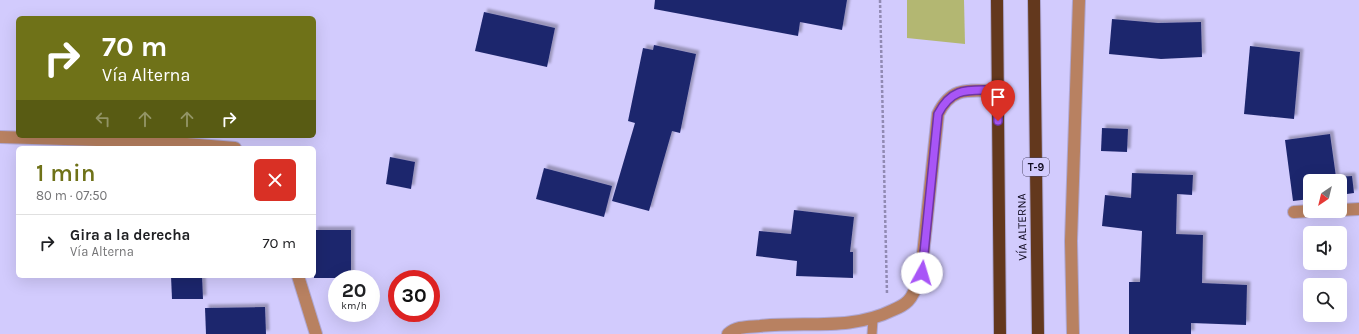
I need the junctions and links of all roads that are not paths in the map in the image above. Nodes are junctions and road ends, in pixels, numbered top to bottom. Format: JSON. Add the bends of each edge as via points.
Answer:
{"nodes":[{"id":1,"x":997,"y":0,"type":"edge"},
{"id":2,"x":1034,"y":0,"type":"edge"},
{"id":3,"x":1080,"y":0,"type":"edge"},
{"id":4,"x":998,"y":90,"type":"junction"},
{"id":5,"x":0,"y":137,"type":"edge"},
{"id":6,"x":16,"y":137,"type":"edge"},
{"id":7,"x":32,"y":138,"type":"edge"},
{"id":8,"x":211,"y":146,"type":"edge"},
{"id":9,"x":1359,"y":209,"type":"edge"},
{"id":10,"x":1347,"y":210,"type":"edge"},
{"id":11,"x":1303,"y":211,"type":"edge"},
{"id":12,"x":1294,"y":212,"type":"dead end"},
{"id":13,"x":299,"y":278,"type":"edge"},
{"id":14,"x":873,"y":318,"type":"junction"},
{"id":15,"x":316,"y":334,"type":"edge"},
{"id":16,"x":728,"y":334,"type":"edge"},
{"id":17,"x":872,"y":334,"type":"edge"},
{"id":18,"x":1000,"y":334,"type":"edge"},
{"id":19,"x":1038,"y":334,"type":"edge"},
{"id":20,"x":1073,"y":334,"type":"edge"}],
"edges":[{"from":1,"to":4,"type":"highway","name":"VÍA ALTERNA"},
{"from":2,"to":19,"type":"highway","name":"VÍA ALTERNA","number":"T-9"},
{"from":3,"to":20,"type":"street","via":[[1071,241]]},
{"from":4,"to":14,"type":"street","via":[[962,91],[954,94],[938,114],[922,273],[908,301],[888,313]]},
{"from":4,"to":18,"type":"highway","name":"VÍA ALTERNA"},
{"from":5,"to":6,"type":"street"},
{"from":7,"to":8,"type":"street"},
{"from":9,"to":10,"type":"street"},
{"from":11,"to":12,"type":"street"},
{"from":13,"to":15,"type":"street"},
{"from":14,"to":16,"type":"street","via":[[842,324],[772,324],[735,328]]},
{"from":14,"to":17,"type":"lane"}]}
